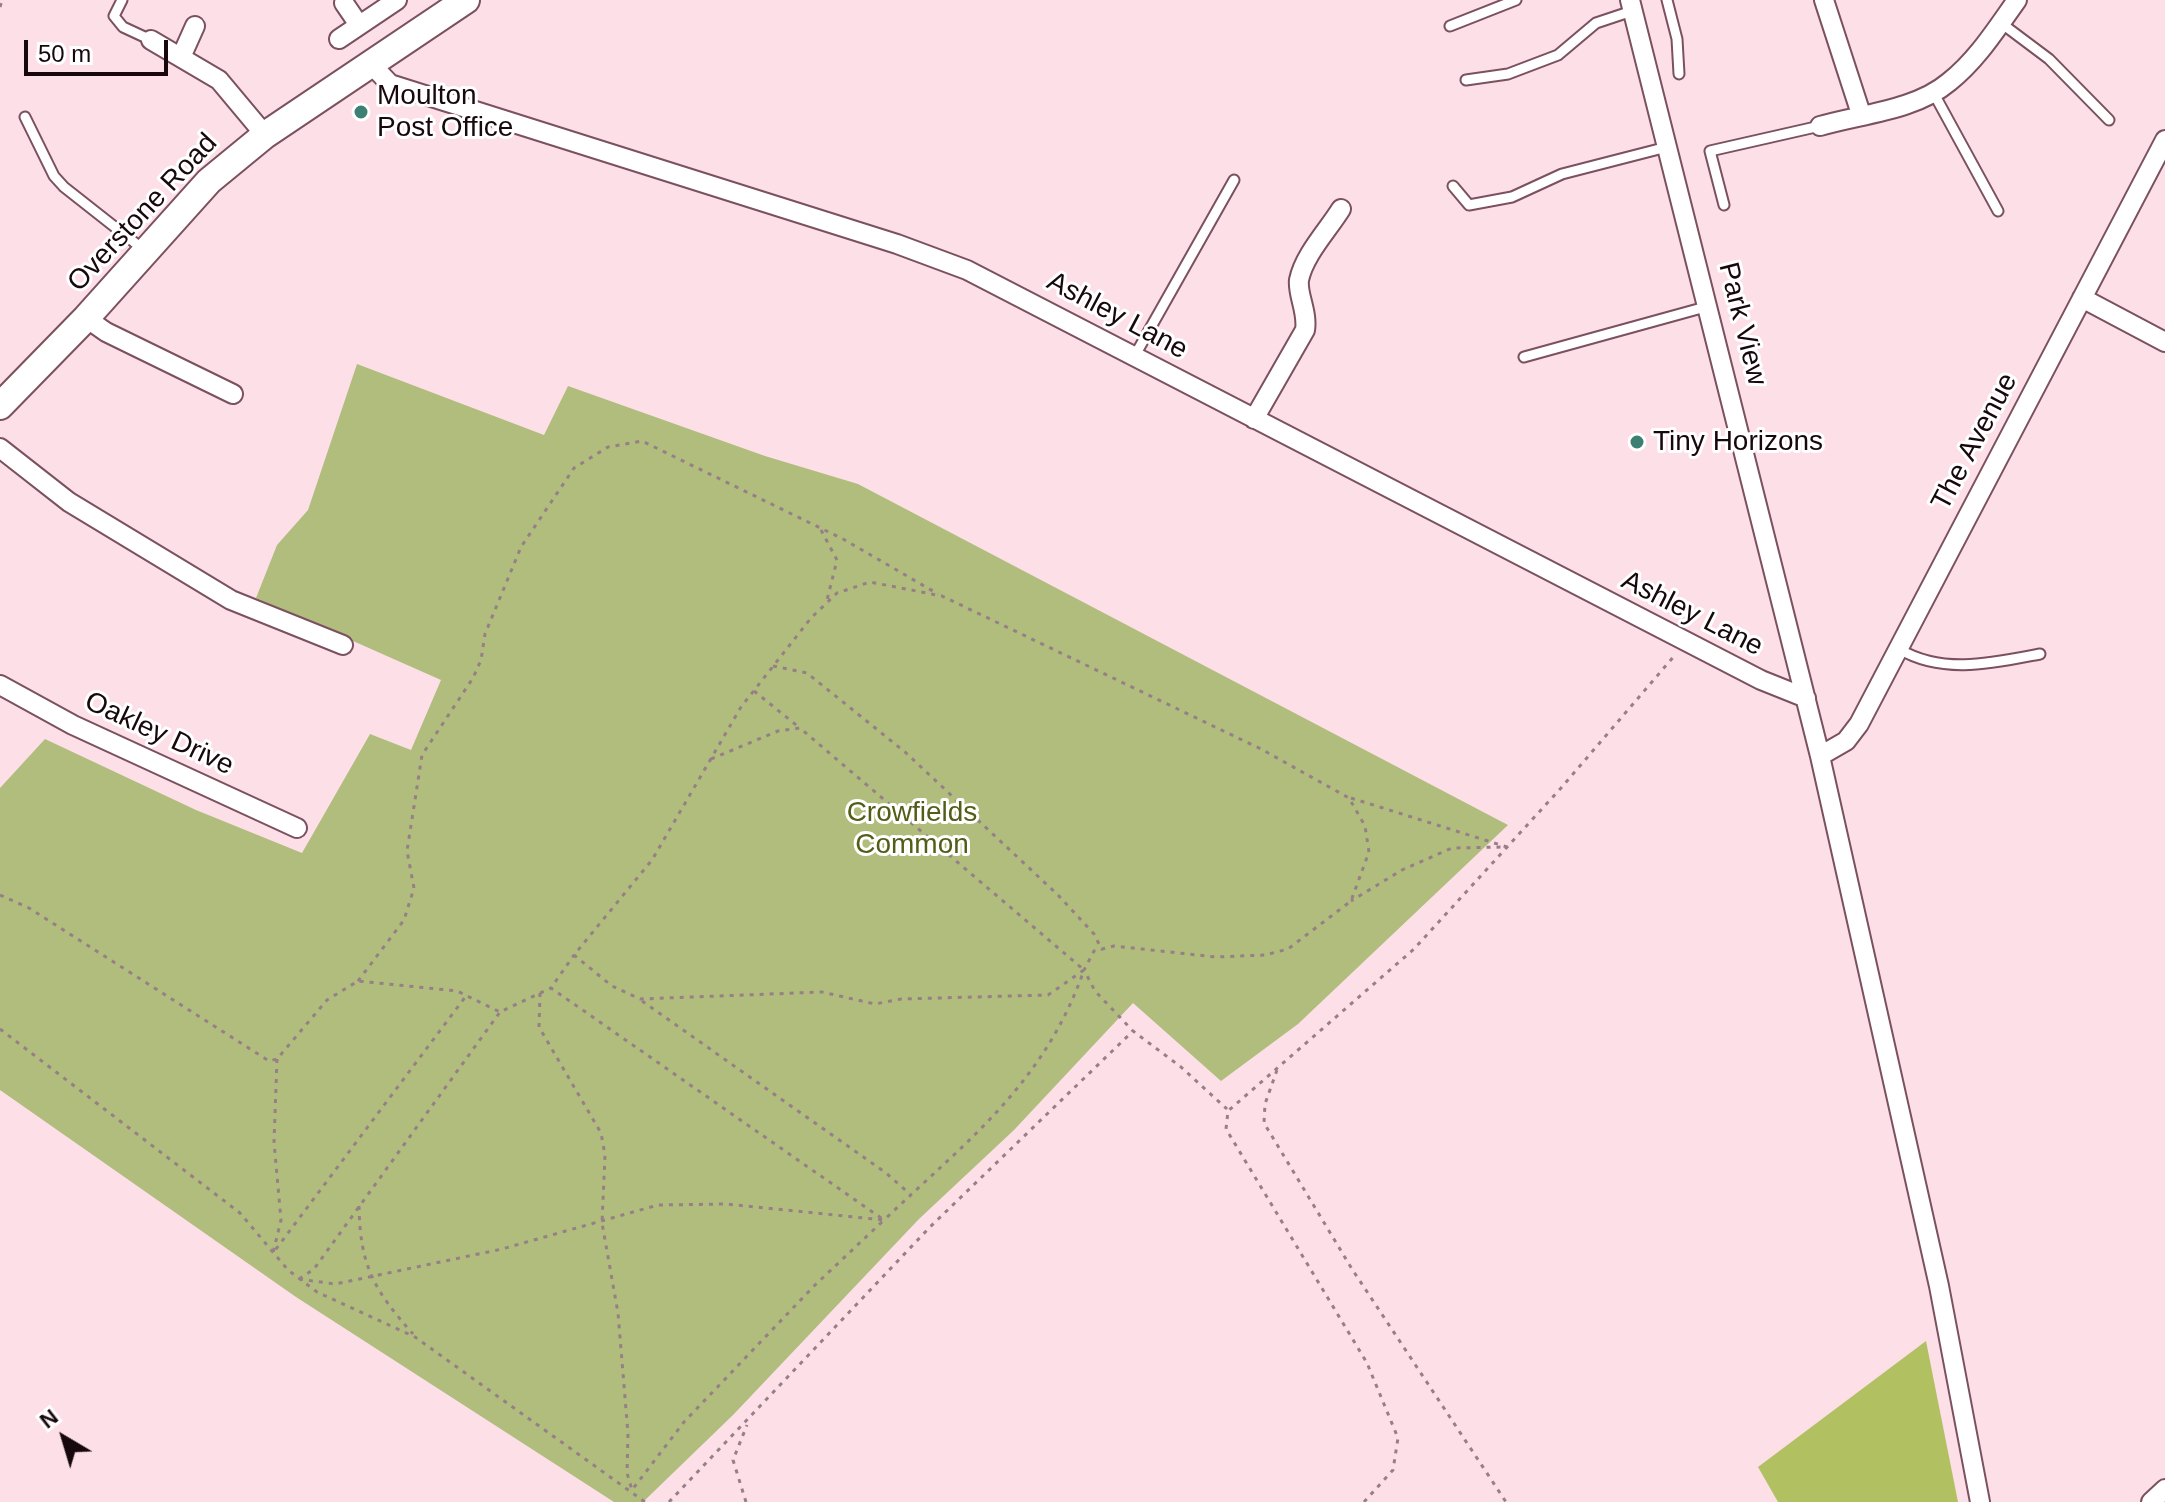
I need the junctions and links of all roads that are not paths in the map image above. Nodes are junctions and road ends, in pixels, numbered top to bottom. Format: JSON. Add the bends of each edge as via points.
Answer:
{"nodes":[{"id":1,"x":122,"y":0,"type":"edge"},
{"id":2,"x":397,"y":0,"type":"edge"},
{"id":3,"x":466,"y":0,"type":"edge"},
{"id":4,"x":1516,"y":0,"type":"edge"},
{"id":5,"x":1667,"y":0,"type":"edge"},
{"id":6,"x":1824,"y":0,"type":"edge"},
{"id":7,"x":2017,"y":0,"type":"edge"},
{"id":8,"x":344,"y":3,"type":"dead end"},
{"id":9,"x":1632,"y":6,"type":"edge"},
{"id":10,"x":2001,"y":23,"type":"junction"},
{"id":11,"x":359,"y":25,"type":"junction"},
{"id":12,"x":195,"y":26,"type":"dead end"},
{"id":13,"x":1450,"y":26,"type":"dead end"},
{"id":14,"x":339,"y":39,"type":"dead end"},
{"id":15,"x":151,"y":40,"type":"joint"},
{"id":16,"x":182,"y":55,"type":"junction"},
{"id":17,"x":371,"y":64,"type":"junction"},
{"id":18,"x":1679,"y":74,"type":"dead end"},
{"id":19,"x":1466,"y":80,"type":"dead end"},
{"id":20,"x":1933,"y":92,"type":"junction"},
{"id":21,"x":1861,"y":114,"type":"junction"},
{"id":22,"x":25,"y":117,"type":"dead end"},
{"id":23,"x":2109,"y":120,"type":"dead end"},
{"id":24,"x":1820,"y":126,"type":"joint"},
{"id":25,"x":265,"y":135,"type":"junction"},
{"id":26,"x":2165,"y":140,"type":"edge"},
{"id":27,"x":1669,"y":146,"type":"junction"},
{"id":28,"x":1234,"y":180,"type":"dead end"},
{"id":29,"x":1453,"y":186,"type":"dead end"},
{"id":30,"x":1724,"y":205,"type":"dead end"},
{"id":31,"x":1341,"y":209,"type":"dead end"},
{"id":32,"x":1998,"y":211,"type":"dead end"},
{"id":33,"x":144,"y":250,"type":"junction"},
{"id":34,"x":2082,"y":298,"type":"junction"},
{"id":35,"x":1709,"y":306,"type":"junction"},
{"id":36,"x":86,"y":318,"type":"junction"},
{"id":37,"x":2165,"y":342,"type":"edge"},
{"id":38,"x":1134,"y":357,"type":"junction"},
{"id":39,"x":1524,"y":357,"type":"dead end"},
{"id":40,"x":233,"y":394,"type":"dead end"},
{"id":41,"x":0,"y":406,"type":"edge"},
{"id":42,"x":1254,"y":419,"type":"junction"},
{"id":43,"x":0,"y":448,"type":"edge"},
{"id":44,"x":343,"y":645,"type":"dead end"},
{"id":45,"x":1899,"y":649,"type":"junction"},
{"id":46,"x":2040,"y":654,"type":"dead end"},
{"id":47,"x":0,"y":685,"type":"edge"},
{"id":48,"x":1806,"y":698,"type":"junction"},
{"id":49,"x":1820,"y":756,"type":"junction"},
{"id":50,"x":297,"y":828,"type":"dead end"},
{"id":51,"x":2165,"y":1489,"type":"edge"},
{"id":52,"x":1980,"y":1502,"type":"edge"},
{"id":53,"x":2151,"y":1502,"type":"edge"}],
"edges":[{"from":1,"to":15,"type":"lane","via":[[114,16],[123,27]]},
{"from":2,"to":11,"type":"street"},
{"from":3,"to":17,"type":"street","name":"Overstone Road"},
{"from":4,"to":13,"type":"lane"},
{"from":5,"to":18,"type":"lane"},
{"from":6,"to":21,"type":"street"},
{"from":7,"to":10,"type":"street"},
{"from":8,"to":11,"type":"street"},
{"from":9,"to":19,"type":"lane","via":[[1596,23],[1558,55],[1508,74]]},
{"from":9,"to":27,"type":"street","name":"Park View"},
{"from":10,"to":20,"type":"street","via":[[1967,65]]},
{"from":10,"to":23,"type":"lane","via":[[2059,68]]},
{"from":11,"to":14,"type":"street"},
{"from":12,"to":16,"type":"street"},
{"from":15,"to":16,"type":"street"},
{"from":16,"to":25,"type":"street","via":[[219,80]]},
{"from":17,"to":25,"type":"street","name":"Overstone Road"},
{"from":17,"to":38,"type":"street","name":"Ashley Lane","via":[[390,84],[937,258]]},
{"from":20,"to":21,"type":"street"},
{"from":20,"to":32,"type":"lane"},
{"from":21,"to":24,"type":"street"},
{"from":22,"to":33,"type":"lane","via":[[54,176]]},
{"from":24,"to":30,"type":"lane","via":[[1710,151]]},
{"from":25,"to":33,"type":"street","name":"Overstone Road","via":[[209,181]]},
{"from":26,"to":34,"type":"street","name":"The Avenue"},
{"from":27,"to":29,"type":"lane","via":[[1562,174],[1512,197],[1469,205]]},
{"from":27,"to":35,"type":"street","name":"Park View"},
{"from":28,"to":38,"type":"lane"},
{"from":31,"to":42,"type":"street","via":[[1306,262],[1299,283],[1307,314],[1305,330]]},
{"from":33,"to":36,"type":"street","name":"Overstone Road"},
{"from":34,"to":37,"type":"street"},
{"from":34,"to":45,"type":"street","name":"The Avenue"},
{"from":35,"to":39,"type":"lane"},
{"from":35,"to":48,"type":"street","name":"Park View"},
{"from":36,"to":40,"type":"street"},
{"from":36,"to":41,"type":"street","name":"Overstone Road"},
{"from":38,"to":42,"type":"street","name":"Ashley Lane"},
{"from":42,"to":48,"type":"street","name":"Ashley Lane","via":[[1761,680]]},
{"from":43,"to":44,"type":"street","via":[[69,502],[231,600]]},
{"from":45,"to":46,"type":"lane","via":[[1931,662],[1959,665]]},
{"from":45,"to":49,"type":"street","name":"The Avenue","via":[[1859,724],[1846,741]]},
{"from":47,"to":50,"type":"street","name":"Oakley Drive","via":[[73,725]]},
{"from":48,"to":49,"type":"street","name":"Park View"},
{"from":49,"to":52,"type":"street","name":"Park View","via":[[1939,1286]]},
{"from":51,"to":53,"type":"street"}]}
